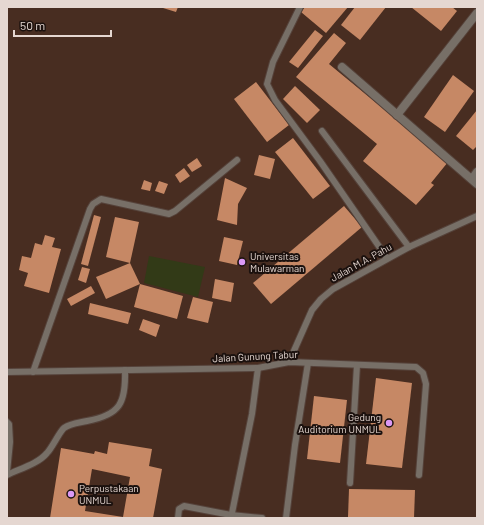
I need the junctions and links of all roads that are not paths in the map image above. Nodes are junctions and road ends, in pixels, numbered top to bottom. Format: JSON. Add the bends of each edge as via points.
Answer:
{"nodes":[{"id":1,"x":300,"y":7,"type":"edge"},
{"id":2,"x":477,"y":13,"type":"edge"},
{"id":3,"x":342,"y":67,"type":"dead end"},
{"id":4,"x":397,"y":115,"type":"junction"},
{"id":5,"x":322,"y":131,"type":"dead end"},
{"id":6,"x":237,"y":160,"type":"dead end"},
{"id":7,"x":475,"y":178,"type":"edge"},
{"id":8,"x":477,"y":216,"type":"edge"},
{"id":9,"x":410,"y":247,"type":"junction"},
{"id":10,"x":387,"y":258,"type":"junction"},
{"id":11,"x":288,"y":362,"type":"junction"},
{"id":12,"x":308,"y":363,"type":"junction"},
{"id":13,"x":357,"y":365,"type":"junction"},
{"id":14,"x":258,"y":368,"type":"junction"},
{"id":15,"x":125,"y":370,"type":"junction"},
{"id":16,"x":7,"y":372,"type":"edge"},
{"id":17,"x":33,"y":372,"type":"junction"},
{"id":18,"x":7,"y":422,"type":"edge"},
{"id":19,"x":7,"y":472,"type":"edge"},
{"id":20,"x":7,"y":475,"type":"edge"},
{"id":21,"x":419,"y":475,"type":"dead end"},
{"id":22,"x":350,"y":483,"type":"dead end"},
{"id":23,"x":231,"y":517,"type":"edge"},
{"id":24,"x":178,"y":518,"type":"edge"},
{"id":25,"x":262,"y":518,"type":"edge"},
{"id":26,"x":286,"y":518,"type":"edge"}],
"edges":[{"from":1,"to":10,"type":"lane","via":[[274,62],[267,84],[275,100]]},
{"from":2,"to":4,"type":"street"},
{"from":3,"to":4,"type":"street"},
{"from":4,"to":7,"type":"street"},
{"from":5,"to":9,"type":"lane"},
{"from":6,"to":17,"type":"lane","via":[[169,214],[101,199],[93,204]]},
{"from":8,"to":9,"type":"lane","name":"Jalan M.A. Pahu"},
{"from":9,"to":10,"type":"lane","name":"Jalan M.A. Pahu"},
{"from":10,"to":11,"type":"lane","name":"Jalan M.A. Pahu","via":[[332,289],[321,299],[312,310]]},
{"from":11,"to":12,"type":"lane","name":"Jalan Gunung Tabur"},
{"from":11,"to":14,"type":"lane","name":"Jalan Gunung Tabur"},
{"from":12,"to":13,"type":"lane","name":"Jalan Gunung Tabur"},
{"from":12,"to":26,"type":"lane"},
{"from":13,"to":21,"type":"lane","name":"Jalan Gunung Tabur","via":[[416,367],[423,373],[426,384]]},
{"from":13,"to":22,"type":"lane"},
{"from":14,"to":15,"type":"lane","name":"Jalan Gunung Tabur"},
{"from":14,"to":23,"type":"lane","via":[[252,414]]},
{"from":15,"to":17,"type":"lane","name":"Jalan Gunung Tabur"},
{"from":15,"to":20,"type":"lane","via":[[123,400],[119,408],[111,414],[71,424],[62,429],[56,441],[36,463]]},
{"from":16,"to":17,"type":"lane","name":"Jalan Gunung Tabur"},
{"from":18,"to":19,"type":"lane","via":[[10,442]]},
{"from":23,"to":24,"type":"lane","via":[[184,506],[179,509]]},
{"from":23,"to":25,"type":"lane"}]}
